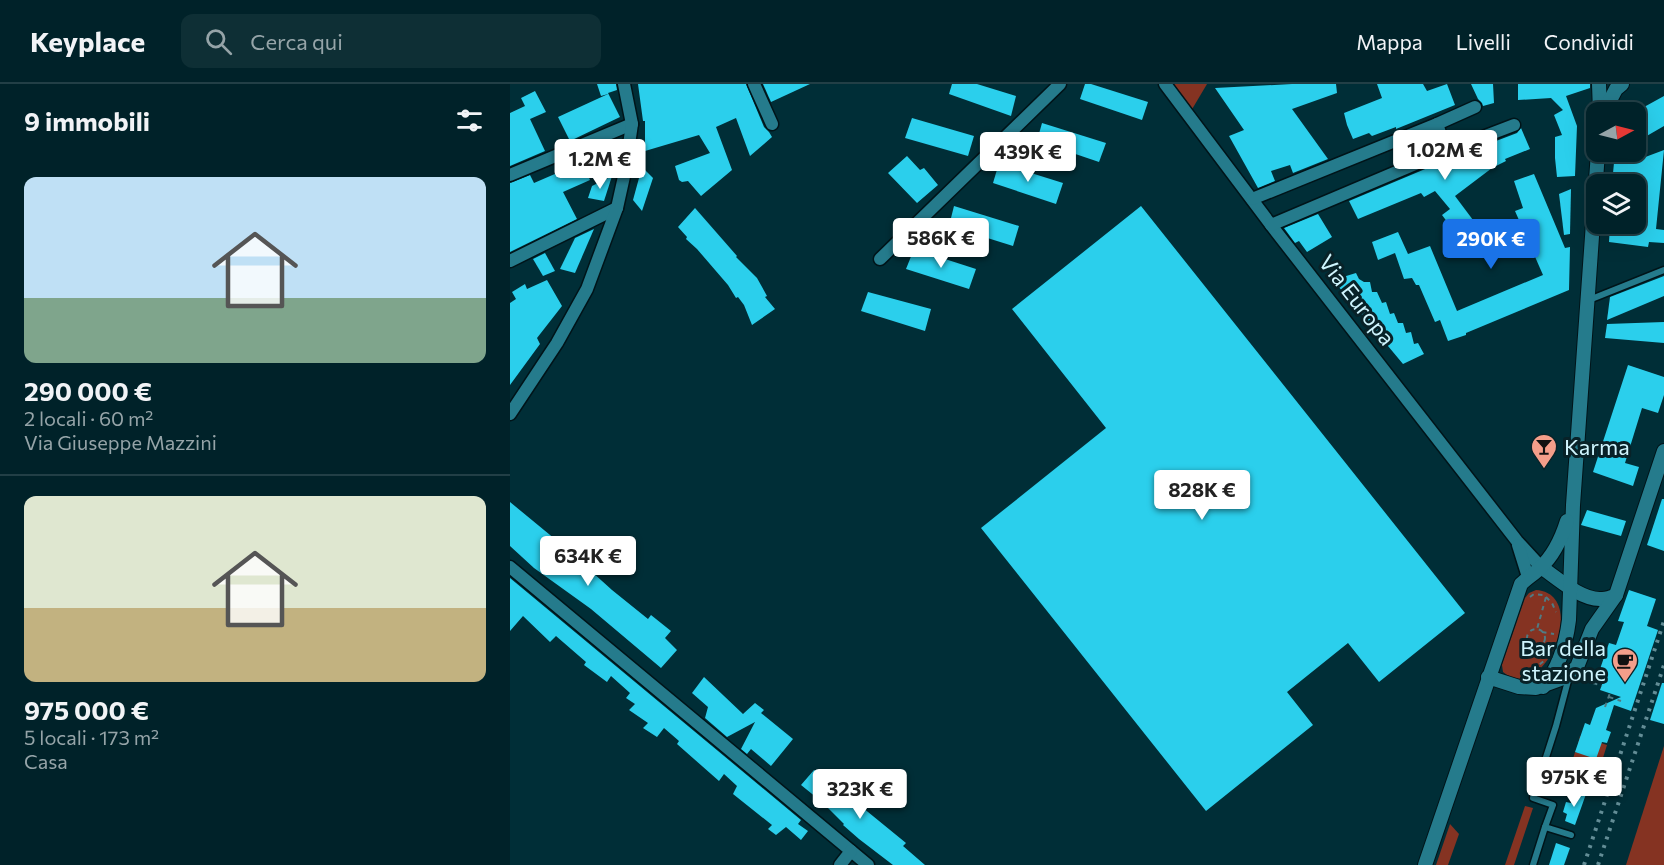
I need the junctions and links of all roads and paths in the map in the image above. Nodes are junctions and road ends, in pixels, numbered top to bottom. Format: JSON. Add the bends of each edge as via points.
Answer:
{"nodes":[{"id":1,"x":624,"y":84,"type":"edge"},
{"id":2,"x":754,"y":84,"type":"edge"},
{"id":3,"x":1060,"y":84,"type":"edge"},
{"id":4,"x":1165,"y":84,"type":"edge"},
{"id":5,"x":1593,"y":84,"type":"edge"},
{"id":6,"x":1599,"y":84,"type":"edge"},
{"id":7,"x":1622,"y":84,"type":"edge"},
{"id":8,"x":1599,"y":102,"type":"edge"},
{"id":9,"x":1600,"y":102,"type":"edge"},
{"id":10,"x":1606,"y":102,"type":"edge"},
{"id":11,"x":1475,"y":108,"type":"dead end"},
{"id":12,"x":632,"y":124,"type":"junction"},
{"id":13,"x":772,"y":124,"type":"dead end"},
{"id":14,"x":1437,"y":124,"type":"junction"},
{"id":15,"x":1514,"y":125,"type":"dead end"},
{"id":16,"x":1446,"y":152,"type":"junction"},
{"id":17,"x":1597,"y":162,"type":"edge"},
{"id":18,"x":510,"y":176,"type":"edge"},
{"id":19,"x":1251,"y":199,"type":"junction"},
{"id":20,"x":617,"y":208,"type":"junction"},
{"id":21,"x":1271,"y":225,"type":"junction"},
{"id":22,"x":880,"y":259,"type":"dead end"},
{"id":23,"x":510,"y":261,"type":"edge"},
{"id":24,"x":1664,"y":270,"type":"edge"},
{"id":25,"x":1586,"y":302,"type":"junction"},
{"id":26,"x":510,"y":414,"type":"edge"},
{"id":27,"x":1664,"y":451,"type":"edge"},
{"id":28,"x":1573,"y":505,"type":"junction"},
{"id":29,"x":1517,"y":541,"type":"junction"},
{"id":30,"x":510,"y":567,"type":"edge"},
{"id":31,"x":1541,"y":567,"type":"junction"},
{"id":32,"x":1528,"y":577,"type":"junction"},
{"id":33,"x":1570,"y":588,"type":"junction"},
{"id":34,"x":1616,"y":595,"type":"junction"},
{"id":35,"x":1546,"y":597,"type":"junction"},
{"id":36,"x":1529,"y":598,"type":"dead end"},
{"id":37,"x":1556,"y":614,"type":"dead end"},
{"id":38,"x":1556,"y":628,"type":"dead end"},
{"id":39,"x":1537,"y":629,"type":"junction"},
{"id":40,"x":1542,"y":632,"type":"junction"},
{"id":41,"x":1556,"y":635,"type":"junction"},
{"id":42,"x":1554,"y":642,"type":"dead end"},
{"id":43,"x":1548,"y":654,"type":"dead end"},
{"id":44,"x":1570,"y":674,"type":"junction"},
{"id":45,"x":1520,"y":675,"type":"dead end"},
{"id":46,"x":1488,"y":677,"type":"junction"},
{"id":47,"x":1593,"y":683,"type":"dead end"},
{"id":48,"x":1602,"y":686,"type":"dead end"},
{"id":49,"x":1543,"y":687,"type":"junction"},
{"id":50,"x":1621,"y":701,"type":"dead end"},
{"id":51,"x":1605,"y":707,"type":"dead end"},
{"id":52,"x":1545,"y":827,"type":"junction"},
{"id":53,"x":1571,"y":836,"type":"dead end"},
{"id":54,"x":851,"y":851,"type":"junction"},
{"id":55,"x":840,"y":865,"type":"edge"},
{"id":56,"x":868,"y":865,"type":"edge"},
{"id":57,"x":1425,"y":865,"type":"edge"},
{"id":58,"x":1533,"y":865,"type":"edge"}],
"edges":[{"from":1,"to":12,"type":"street"},
{"from":2,"to":13,"type":"street"},
{"from":3,"to":22,"type":"street"},
{"from":4,"to":19,"type":"street","name":"Via Europa"},
{"from":5,"to":8,"type":"street"},
{"from":6,"to":9,"type":"street"},
{"from":7,"to":10,"type":"street"},
{"from":11,"to":14,"type":"street"},
{"from":12,"to":18,"type":"street"},
{"from":12,"to":20,"type":"street"},
{"from":14,"to":16,"type":"street"},
{"from":14,"to":19,"type":"street"},
{"from":15,"to":16,"type":"street"},
{"from":16,"to":21,"type":"street"},
{"from":17,"to":25,"type":"street"},
{"from":19,"to":21,"type":"street","name":"Via Europa"},
{"from":20,"to":23,"type":"street"},
{"from":20,"to":26,"type":"street","via":[[587,289]]},
{"from":21,"to":29,"type":"street","name":"Via Europa"},
{"from":24,"to":25,"type":"lane"},
{"from":25,"to":28,"type":"street"},
{"from":27,"to":34,"type":"street"},
{"from":28,"to":31,"type":"street","via":[[1564,532]]},
{"from":28,"to":33,"type":"street"},
{"from":29,"to":31,"type":"street","name":"Via Europa"},
{"from":29,"to":32,"type":"street","name":"Via Europa"},
{"from":30,"to":54,"type":"street"},
{"from":31,"to":32,"type":"street"},
{"from":31,"to":33,"type":"street"},
{"from":32,"to":46,"type":"street","via":[[1521,584]]},
{"from":33,"to":34,"type":"street","via":[[1599,599]]},
{"from":33,"to":49,"type":"street","via":[[1567,638]]},
{"from":34,"to":44,"type":"street","via":[[1592,629],[1580,661]]},
{"from":35,"to":36,"type":"path","via":[[1534,594]]},
{"from":35,"to":37,"type":"path"},
{"from":35,"to":39,"type":"path"},
{"from":38,"to":41,"type":"path"},
{"from":39,"to":40,"type":"path"},
{"from":39,"to":40,"type":"path","via":[[1527,635],[1531,646],[1542,645]]},
{"from":40,"to":41,"type":"path"},
{"from":41,"to":42,"type":"path"},
{"from":43,"to":45,"type":"path","via":[[1529,673]]},
{"from":44,"to":49,"type":"street"},
{"from":44,"to":52,"type":"lane","via":[[1533,798],[1553,805]]},
{"from":46,"to":49,"type":"street","via":[[1519,687]]},
{"from":46,"to":57,"type":"street"},
{"from":47,"to":48,"type":"path"},
{"from":50,"to":51,"type":"path","via":[[1610,695]]},
{"from":52,"to":53,"type":"lane"},
{"from":52,"to":58,"type":"lane"},
{"from":54,"to":55,"type":"street"},
{"from":54,"to":56,"type":"street"}]}
